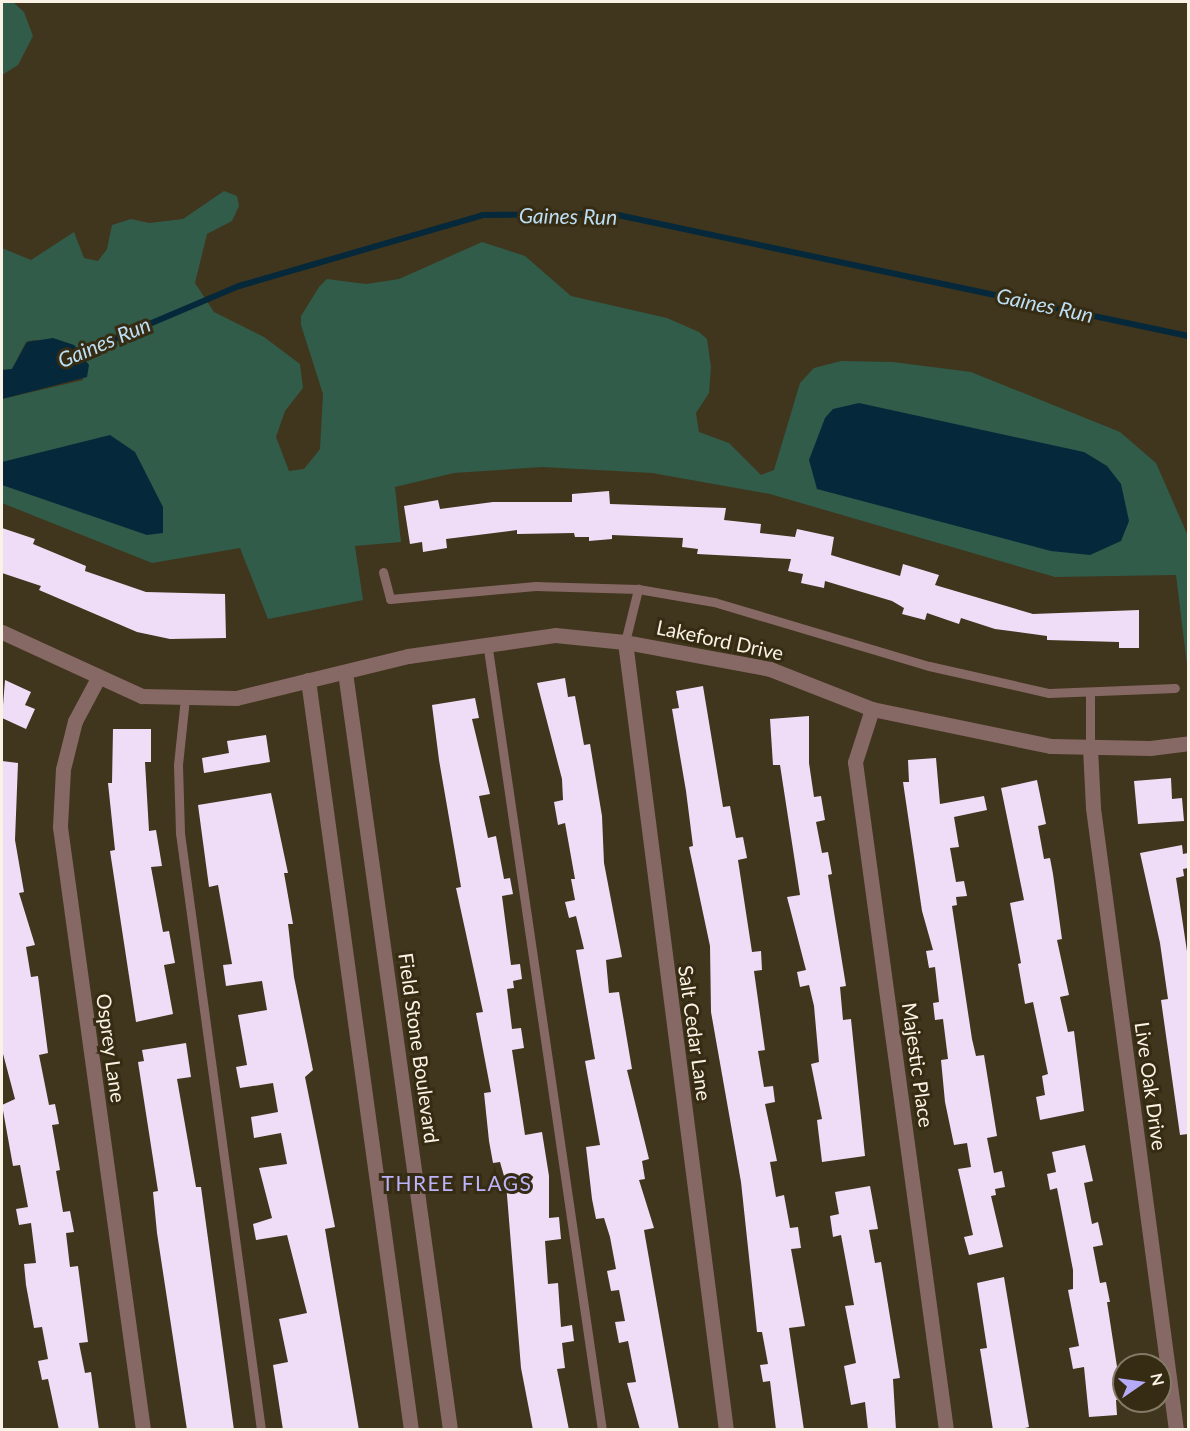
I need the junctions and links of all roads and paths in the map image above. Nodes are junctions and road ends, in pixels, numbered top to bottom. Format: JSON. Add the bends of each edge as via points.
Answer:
{"nodes":[{"id":1,"x":383,"y":573,"type":"dead end"},
{"id":2,"x":638,"y":589,"type":"junction"},
{"id":3,"x":2,"y":632,"type":"edge"},
{"id":4,"x":487,"y":642,"type":"junction"},
{"id":5,"x":625,"y":642,"type":"junction"},
{"id":6,"x":345,"y":672,"type":"junction"},
{"id":7,"x":98,"y":678,"type":"junction"},
{"id":8,"x":308,"y":680,"type":"junction"},
{"id":9,"x":1174,"y":688,"type":"dead end"},
{"id":10,"x":1090,"y":694,"type":"junction"},
{"id":11,"x":185,"y":698,"type":"junction"},
{"id":12,"x":872,"y":709,"type":"junction"},
{"id":13,"x":1188,"y":743,"type":"edge"},
{"id":14,"x":1090,"y":748,"type":"junction"},
{"id":15,"x":143,"y":1430,"type":"edge"},
{"id":16,"x":261,"y":1430,"type":"edge"},
{"id":17,"x":411,"y":1430,"type":"edge"},
{"id":18,"x":450,"y":1430,"type":"edge"},
{"id":19,"x":602,"y":1430,"type":"edge"},
{"id":20,"x":726,"y":1430,"type":"edge"},
{"id":21,"x":946,"y":1430,"type":"edge"},
{"id":22,"x":1176,"y":1430,"type":"edge"}],
"edges":[{"from":1,"to":2,"type":"lane","via":[[390,599],[535,586]]},
{"from":2,"to":5,"type":"lane"},
{"from":2,"to":10,"type":"lane","via":[[714,602],[929,666],[1049,693]]},
{"from":3,"to":7,"type":"street","name":"Lakeford Drive"},
{"from":4,"to":5,"type":"street","name":"Lakeford Drive","via":[[555,635]]},
{"from":4,"to":6,"type":"street","name":"Lakeford Drive"},
{"from":4,"to":19,"type":"lane"},
{"from":5,"to":12,"type":"street","name":"Lakeford Drive","via":[[770,669]]},
{"from":5,"to":20,"type":"street","name":"Salt Cedar Lane"},
{"from":6,"to":8,"type":"street","name":"Lakeford Drive"},
{"from":6,"to":18,"type":"street","name":"Field Stone Boulevard"},
{"from":7,"to":11,"type":"street","name":"Lakeford Drive","via":[[142,696]]},
{"from":7,"to":15,"type":"street","name":"Osprey Lane","via":[[75,721],[63,769],[60,828]]},
{"from":8,"to":11,"type":"street","name":"Lakeford Drive","via":[[236,698]]},
{"from":8,"to":17,"type":"street"},
{"from":9,"to":10,"type":"lane"},
{"from":10,"to":14,"type":"lane"},
{"from":11,"to":16,"type":"lane","via":[[178,765],[180,833]]},
{"from":12,"to":14,"type":"street","name":"Lakeford Drive","via":[[1040,744]]},
{"from":12,"to":21,"type":"street","name":"Majestic Place","via":[[855,762]]},
{"from":13,"to":14,"type":"street","name":"Lakeford Drive"},
{"from":14,"to":22,"type":"street","name":"Live Oak Drive","via":[[1093,808]]}]}
